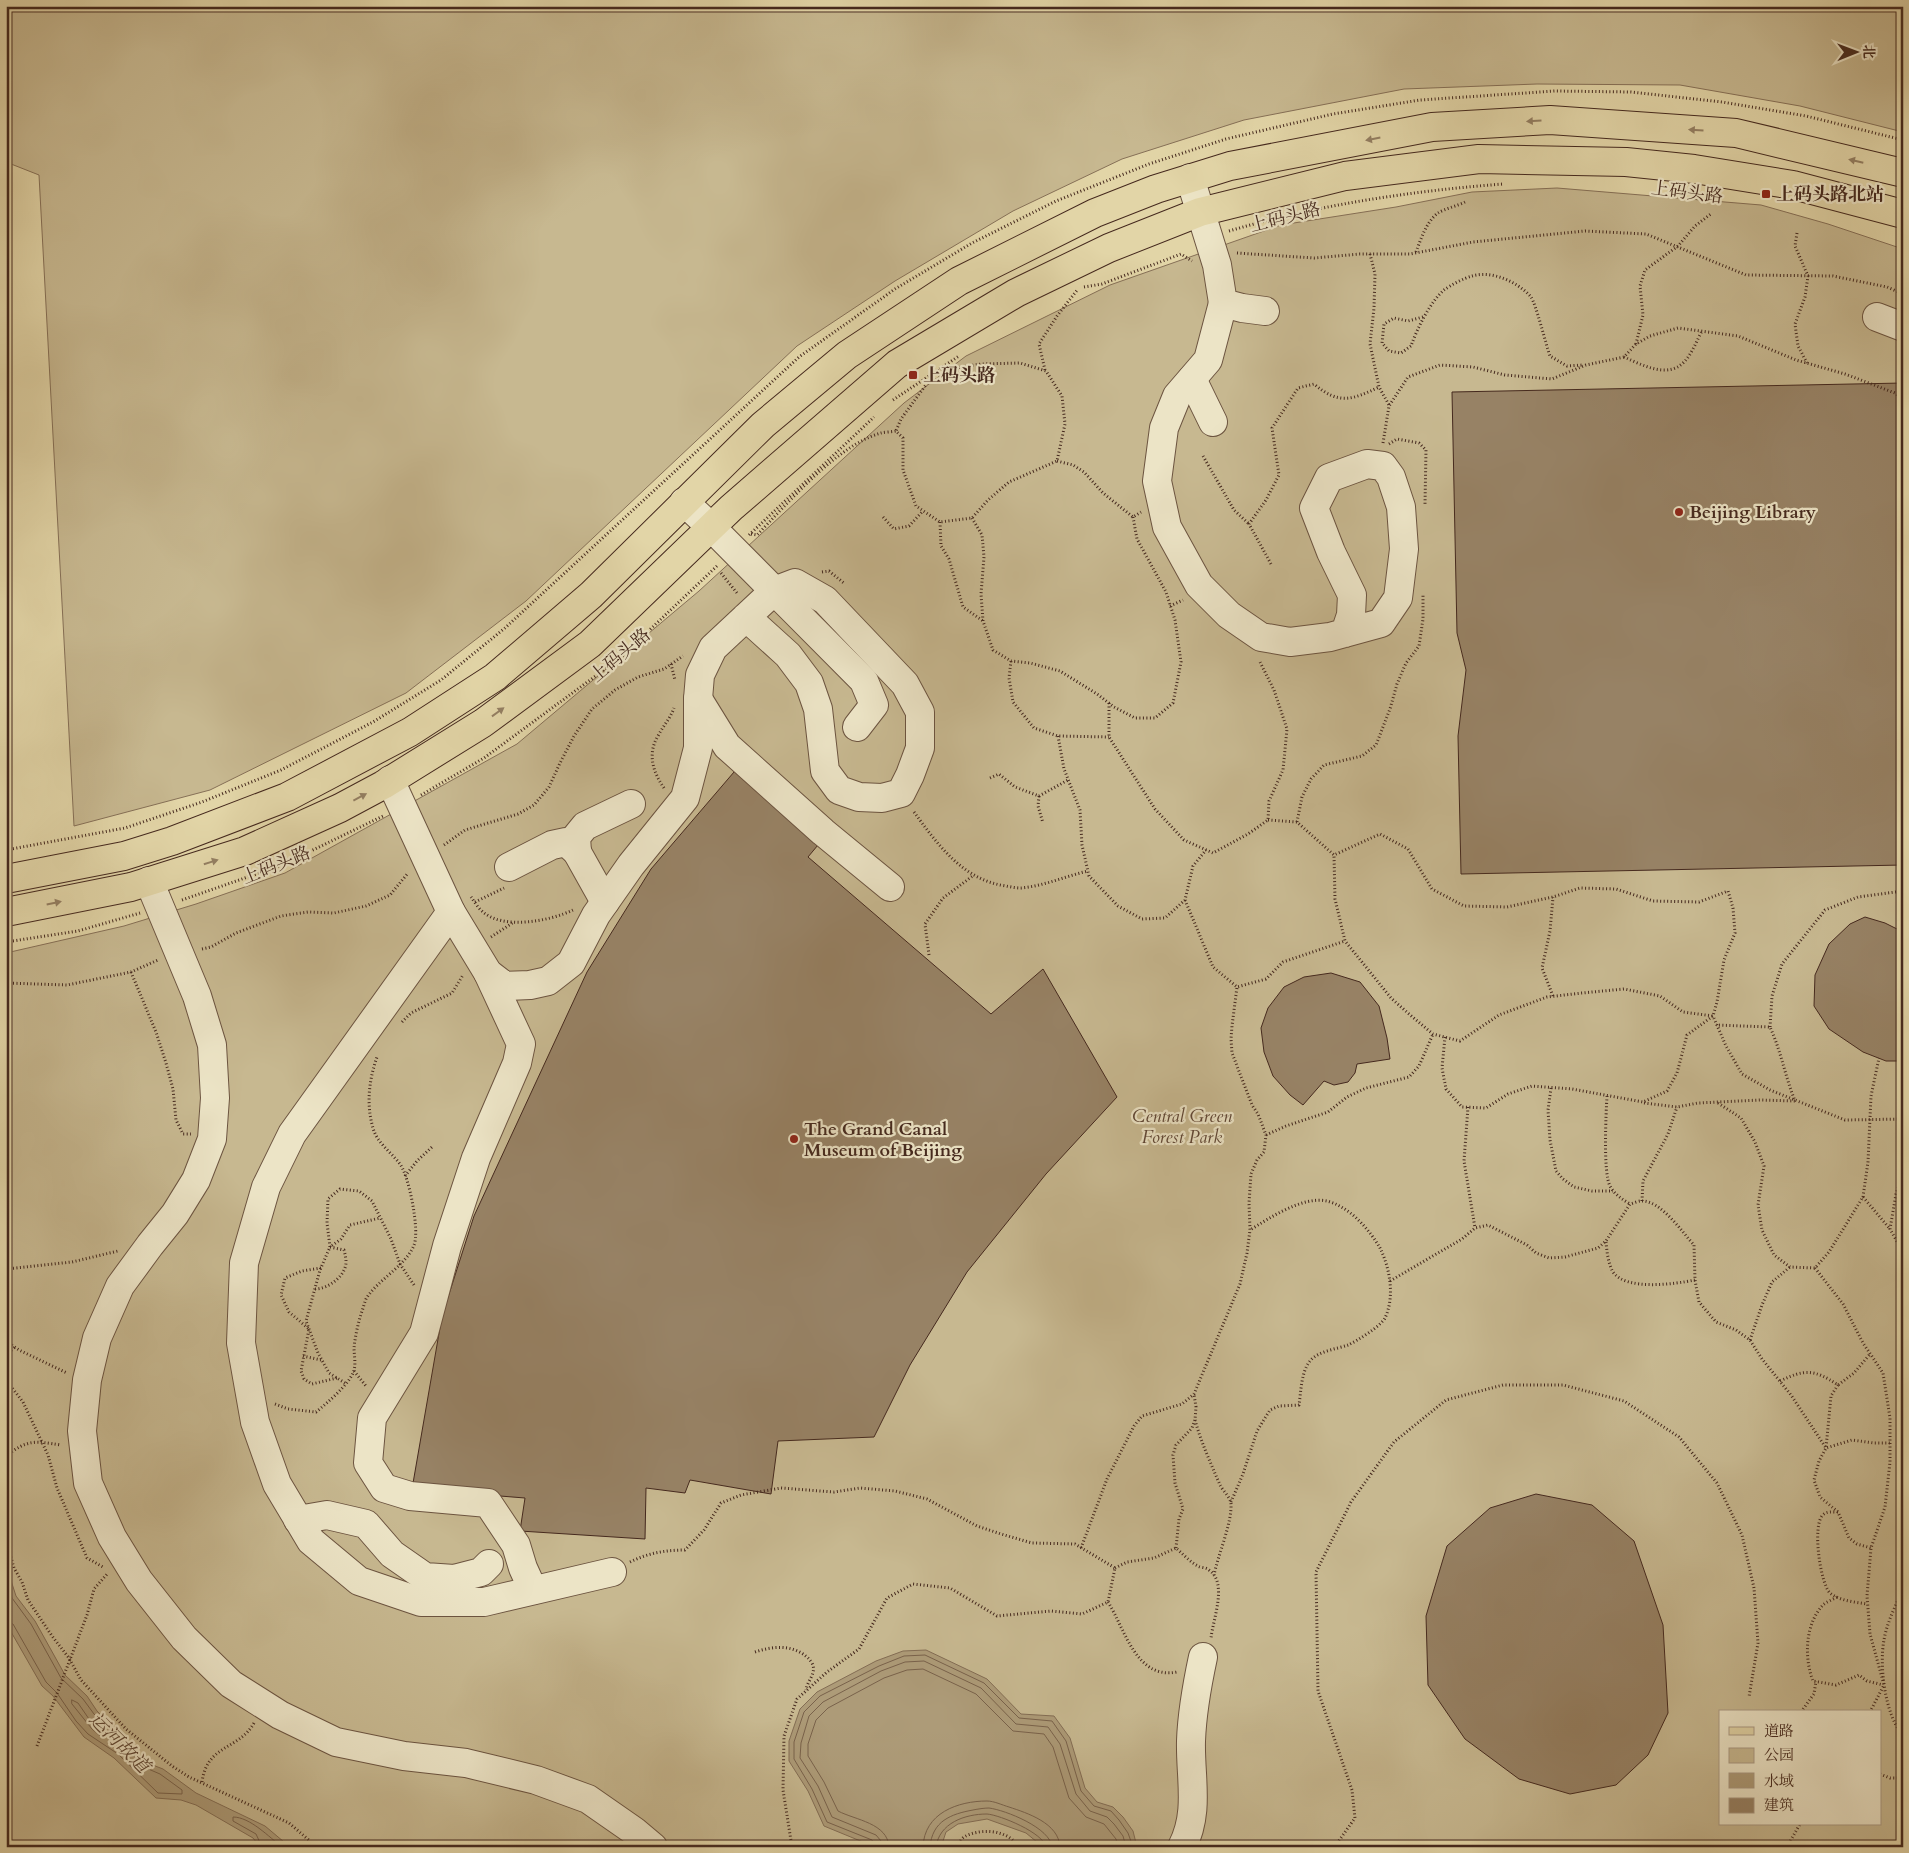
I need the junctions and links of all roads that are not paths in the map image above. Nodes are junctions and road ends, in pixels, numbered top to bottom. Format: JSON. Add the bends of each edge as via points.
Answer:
{"nodes":[{"id":1,"x":1903,"y":173,"type":"edge"},
{"id":2,"x":1190,"y":178,"type":"junction"},
{"id":3,"x":1903,"y":214,"type":"edge"},
{"id":4,"x":1204,"y":225,"type":"junction"},
{"id":5,"x":1223,"y":303,"type":"junction"},
{"id":6,"x":1265,"y":311,"type":"dead end"},
{"id":7,"x":1878,"y":317,"type":"dead end"},
{"id":8,"x":1903,"y":327,"type":"edge"},
{"id":9,"x":1192,"y":379,"type":"junction"},
{"id":10,"x":1213,"y":422,"type":"dead end"},
{"id":11,"x":684,"y":502,"type":"junction"},
{"id":12,"x":711,"y":527,"type":"junction"},
{"id":13,"x":774,"y":591,"type":"junction"},
{"id":14,"x":746,"y":617,"type":"junction"},
{"id":15,"x":1345,"y":633,"type":"junction"},
{"id":16,"x":687,"y":701,"type":"junction"},
{"id":17,"x":857,"y":727,"type":"dead end"},
{"id":18,"x":390,"y":780,"type":"junction"},
{"id":19,"x":631,"y":804,"type":"dead end"},
{"id":20,"x":577,"y":852,"type":"junction"},
{"id":21,"x":509,"y":876,"type":"road end"},
{"id":22,"x":6,"y":879,"type":"edge"},
{"id":23,"x":149,"y":881,"type":"junction"},
{"id":24,"x":890,"y":887,"type":"dead end"},
{"id":25,"x":605,"y":902,"type":"junction"},
{"id":26,"x":465,"y":903,"type":"junction"},
{"id":27,"x":6,"y":912,"type":"edge"},
{"id":28,"x":481,"y":963,"type":"junction"},
{"id":29,"x":298,"y":1520,"type":"junction"},
{"id":30,"x":489,"y":1564,"type":"dead end"},
{"id":31,"x":612,"y":1572,"type":"road end"},
{"id":32,"x":533,"y":1590,"type":"junction"},
{"id":33,"x":1203,"y":1657,"type":"road end"},
{"id":34,"x":653,"y":1847,"type":"edge"},
{"id":35,"x":1182,"y":1847,"type":"edge"}],
"edges":[{"from":1,"to":2,"type":"main road","one_way":true,"via":[[1736,133],[1550,120],[1432,127],[1230,166]]},
{"from":2,"to":4,"type":"street"},
{"from":2,"to":11,"type":"main road","via":[[1095,213],[959,281],[847,355],[763,425]]},
{"from":3,"to":4,"type":"main road","name":"上码头路","via":[[1793,185],[1694,169],[1626,162],[1479,159],[1345,176]]},
{"from":4,"to":5,"type":"street","via":[[1217,265]]},
{"from":4,"to":12,"type":"main road","name":"上码头路","via":[[1109,248],[1016,293],[897,364]]},
{"from":5,"to":6,"type":"street"},
{"from":5,"to":9,"type":"street","via":[[1208,360]]},
{"from":7,"to":8,"type":"street"},
{"from":9,"to":10,"type":"street"},
{"from":9,"to":15,"type":"street","via":[[1178,396],[1164,428],[1157,481],[1168,527],[1199,585],[1229,615],[1261,637],[1290,642]]},
{"from":11,"to":12,"type":"street"},
{"from":11,"to":22,"type":"main road","via":[[590,595],[496,677],[410,732],[287,797],[172,841],[124,856]]},
{"from":12,"to":13,"type":"street","via":[[742,542]]},
{"from":18,"to":12,"type":"main road","name":"上码头路","one_way":true,"via":[[483,723],[590,644]]},
{"from":13,"to":14,"type":"street"},
{"from":13,"to":14,"type":"street","via":[[795,584],[824,600],[905,684],[920,712],[920,748],[901,793],[867,798],[839,790],[825,771],[818,709],[809,683],[788,654]]},
{"from":13,"to":17,"type":"street","via":[[864,681],[874,705]]},
{"from":14,"to":16,"type":"street","via":[[714,648]]},
{"from":15,"to":15,"type":"street","via":[[1381,623],[1398,598],[1404,549],[1401,507],[1391,477],[1383,466],[1367,464],[1329,478],[1314,508],[1352,595],[1351,615]]},
{"from":16,"to":24,"type":"street","via":[[727,746]]},
{"from":16,"to":25,"type":"street","via":[[698,748],[685,798]]},
{"from":23,"to":18,"type":"main road","name":"上码头路","one_way":true,"via":[[245,851],[340,808]]},
{"from":18,"to":26,"type":"street","via":[[402,806]]},
{"from":19,"to":20,"type":"street","via":[[585,826],[576,837]]},
{"from":20,"to":21,"type":"street","via":[[566,842],[552,845]]},
{"from":20,"to":25,"type":"street"},
{"from":27,"to":23,"type":"main road","name":"上码头路","one_way":true},
{"from":23,"to":34,"type":"street","via":[[197,996],[212,1045],[212,1139],[196,1180],[175,1214],[120,1286],[97,1338],[87,1380],[82,1431],[88,1483],[112,1537],[139,1581],[184,1638],[231,1684],[280,1715],[336,1742],[404,1756],[466,1763],[536,1780],[588,1799]]},
{"from":25,"to":28,"type":"street","via":[[571,963],[548,981],[505,986]]},
{"from":26,"to":28,"type":"street"},
{"from":26,"to":29,"type":"street","via":[[292,1134],[266,1187],[244,1264],[241,1344],[255,1422],[277,1484]]},
{"from":28,"to":32,"type":"street","via":[[521,1044],[517,1063],[476,1158],[447,1246],[424,1333],[372,1418],[368,1463],[384,1488],[410,1496],[488,1503],[516,1545]]},
{"from":29,"to":30,"type":"street","via":[[326,1515],[366,1524],[392,1554],[425,1577],[454,1579],[481,1572]]},
{"from":29,"to":32,"type":"street","via":[[311,1541],[359,1581],[421,1602],[484,1602]]},
{"from":31,"to":32,"type":"street"},
{"from":33,"to":35,"type":"street","via":[[1194,1697],[1191,1740],[1194,1798],[1190,1832]]}]}
